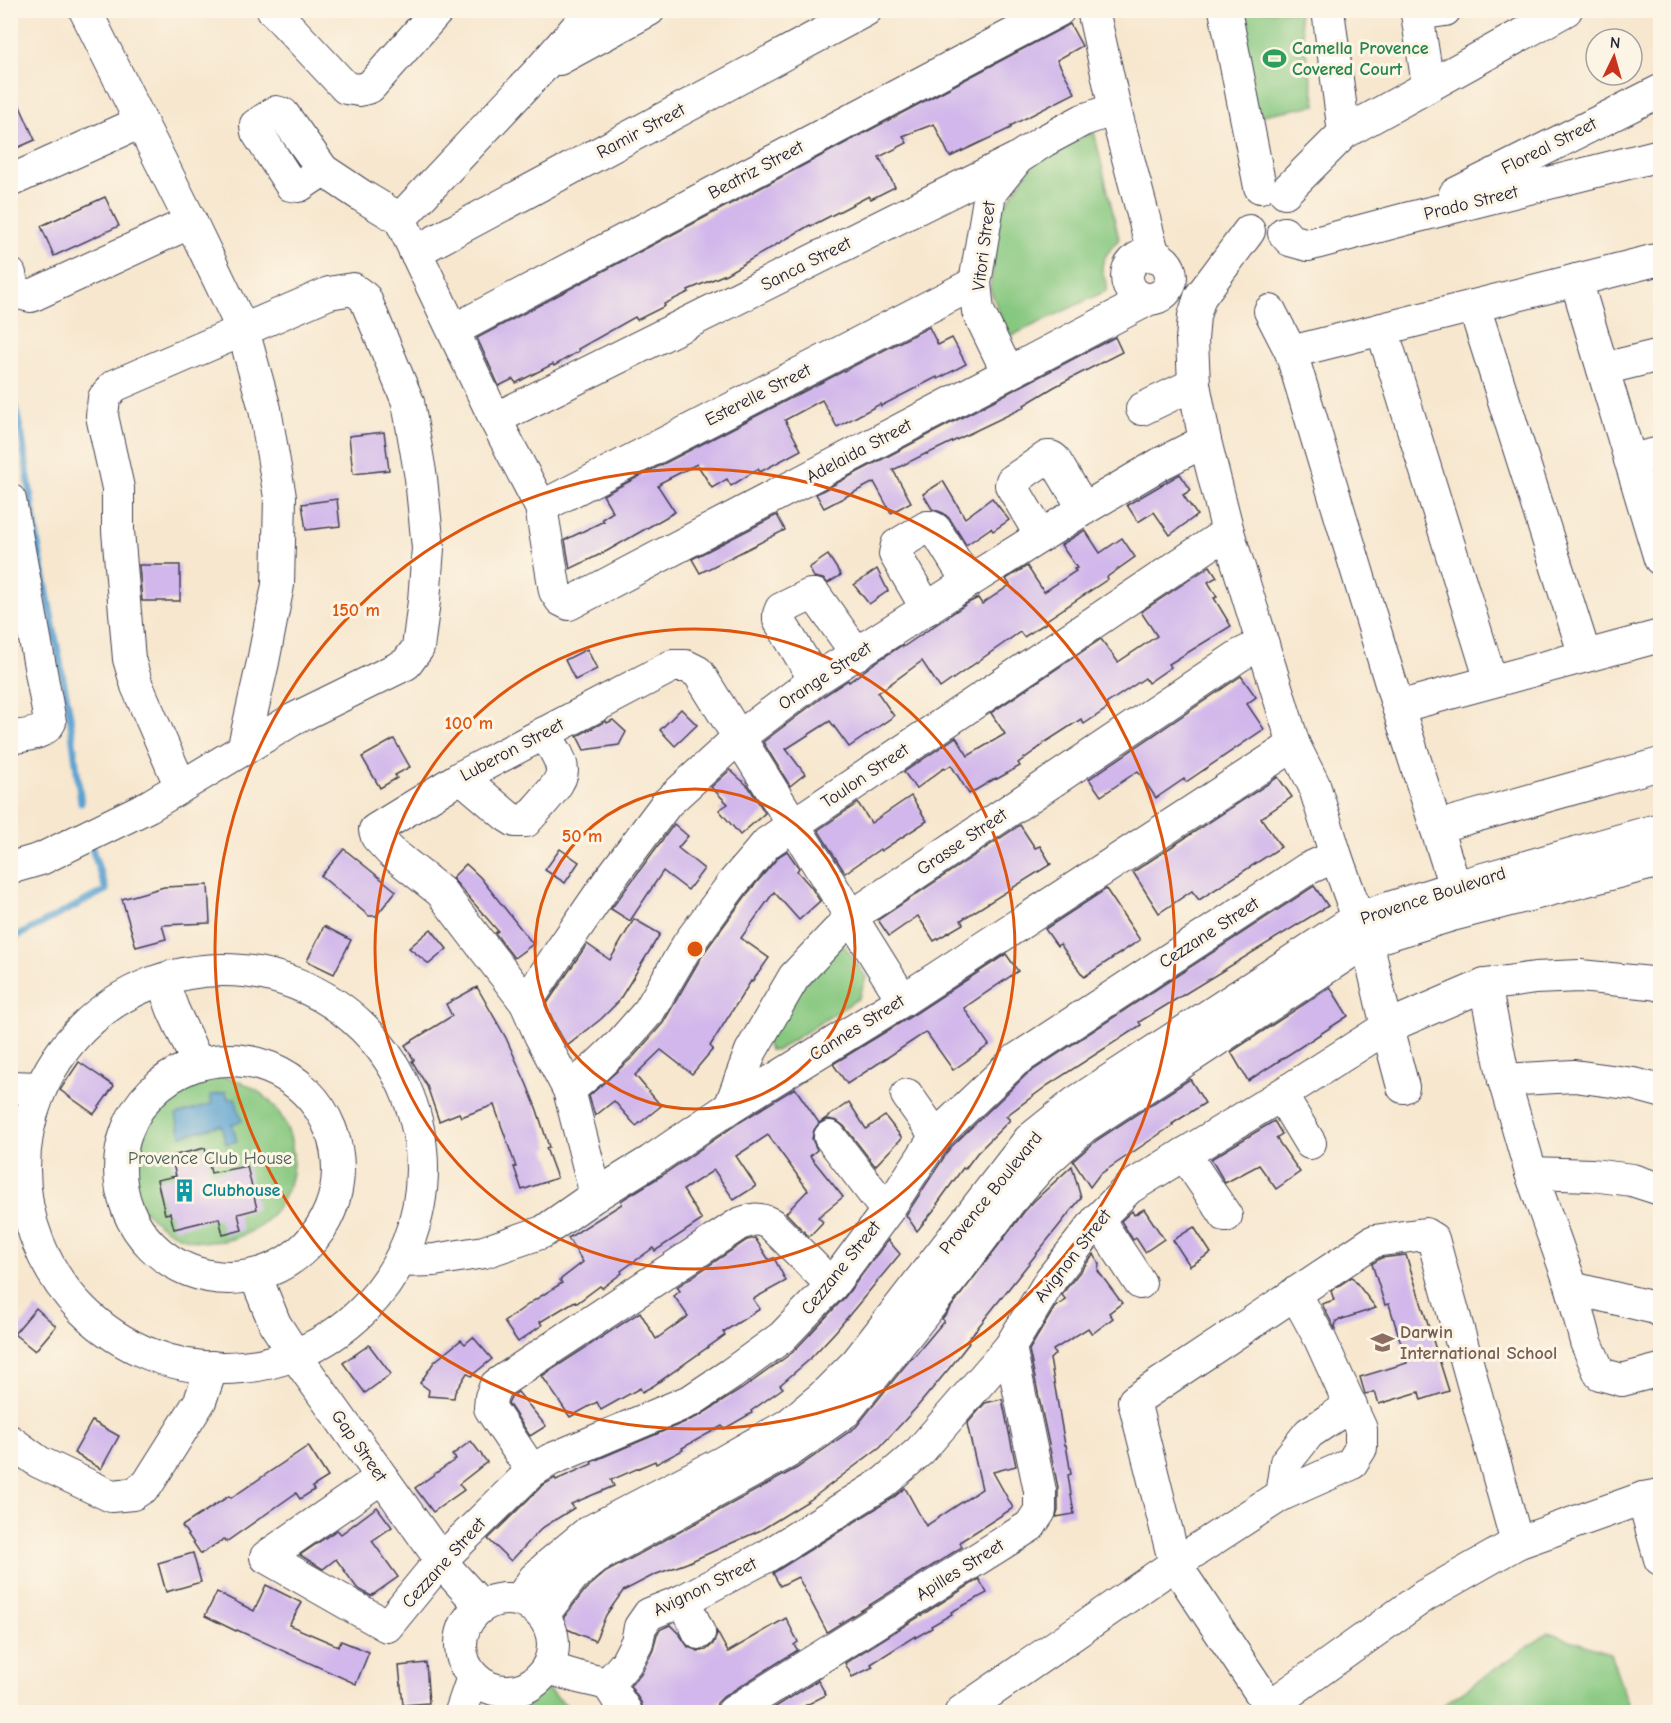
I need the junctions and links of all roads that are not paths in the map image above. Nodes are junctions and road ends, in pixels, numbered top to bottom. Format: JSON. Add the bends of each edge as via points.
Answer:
{"nodes":[{"id":1,"x":85,"y":10,"type":"edge"},
{"id":2,"x":273,"y":10,"type":"edge"},
{"id":3,"x":438,"y":10,"type":"edge"},
{"id":4,"x":592,"y":10,"type":"edge"},
{"id":5,"x":649,"y":10,"type":"edge"},
{"id":6,"x":866,"y":10,"type":"edge"},
{"id":7,"x":1059,"y":10,"type":"edge"},
{"id":8,"x":1093,"y":10,"type":"edge"},
{"id":9,"x":1225,"y":10,"type":"edge"},
{"id":10,"x":1328,"y":10,"type":"edge"},
{"id":11,"x":1445,"y":10,"type":"edge"},
{"id":12,"x":1566,"y":10,"type":"edge"},
{"id":13,"x":540,"y":70,"type":"junction"},
{"id":14,"x":1428,"y":86,"type":"junction"},
{"id":15,"x":1660,"y":91,"type":"edge"},
{"id":16,"x":1115,"y":109,"type":"junction"},
{"id":17,"x":141,"y":122,"type":"junction"},
{"id":18,"x":1344,"y":133,"type":"junction"},
{"id":19,"x":1660,"y":155,"type":"edge"},
{"id":20,"x":1018,"y":158,"type":"junction"},
{"id":21,"x":323,"y":170,"type":"dead end"},
{"id":22,"x":10,"y":181,"type":"edge"},
{"id":23,"x":1272,"y":190,"type":"junction"},
{"id":24,"x":400,"y":219,"type":"junction"},
{"id":25,"x":1406,"y":219,"type":"junction"},
{"id":26,"x":191,"y":222,"type":"junction"},
{"id":27,"x":1249,"y":231,"type":"junction"},
{"id":28,"x":1284,"y":233,"type":"junction"},
{"id":29,"x":415,"y":252,"type":"junction"},
{"id":30,"x":1660,"y":259,"type":"edge"},
{"id":31,"x":10,"y":274,"type":"edge"},
{"id":32,"x":1576,"y":280,"type":"junction"},
{"id":33,"x":975,"y":283,"type":"junction"},
{"id":34,"x":1159,"y":293,"type":"junction"},
{"id":35,"x":1200,"y":297,"type":"junction"},
{"id":36,"x":1474,"y":306,"type":"junction"},
{"id":37,"x":1269,"y":311,"type":"dead end"},
{"id":38,"x":1382,"y":329,"type":"junction"},
{"id":39,"x":243,"y":330,"type":"junction"},
{"id":40,"x":454,"y":330,"type":"junction"},
{"id":41,"x":1291,"y":352,"type":"junction"},
{"id":42,"x":1660,"y":355,"type":"edge"},
{"id":43,"x":1603,"y":369,"type":"junction"},
{"id":44,"x":1008,"y":373,"type":"junction"},
{"id":45,"x":1194,"y":384,"type":"junction"},
{"id":46,"x":1142,"y":409,"type":"dead end"},
{"id":47,"x":495,"y":419,"type":"junction"},
{"id":48,"x":1205,"y":441,"type":"junction"},
{"id":49,"x":1660,"y":453,"type":"edge"},
{"id":50,"x":1630,"y":460,"type":"junction"},
{"id":51,"x":541,"y":507,"type":"junction"},
{"id":52,"x":11,"y":508,"type":"edge"},
{"id":53,"x":1084,"y":509,"type":"junction"},
{"id":54,"x":1228,"y":532,"type":"junction"},
{"id":55,"x":1041,"y":536,"type":"junction"},
{"id":56,"x":1660,"y":557,"type":"edge"},
{"id":57,"x":968,"y":582,"type":"junction"},
{"id":58,"x":927,"y":609,"type":"junction"},
{"id":59,"x":20,"y":618,"type":"edge"},
{"id":60,"x":1660,"y":636,"type":"edge"},
{"id":61,"x":1263,"y":645,"type":"junction"},
{"id":62,"x":857,"y":654,"type":"junction"},
{"id":63,"x":1585,"y":656,"type":"junction"},
{"id":64,"x":815,"y":680,"type":"junction"},
{"id":65,"x":1491,"y":681,"type":"junction"},
{"id":66,"x":1398,"y":707,"type":"junction"},
{"id":67,"x":544,"y":733,"type":"junction"},
{"id":68,"x":10,"y":738,"type":"edge"},
{"id":69,"x":738,"y":738,"type":"junction"},
{"id":70,"x":1294,"y":745,"type":"junction"},
{"id":71,"x":243,"y":750,"type":"junction"},
{"id":72,"x":1660,"y":764,"type":"edge"},
{"id":73,"x":461,"y":777,"type":"junction"},
{"id":74,"x":181,"y":787,"type":"junction"},
{"id":75,"x":793,"y":825,"type":"junction"},
{"id":76,"x":1436,"y":827,"type":"junction"},
{"id":77,"x":1660,"y":829,"type":"edge"},
{"id":78,"x":1336,"y":856,"type":"junction"},
{"id":79,"x":1660,"y":861,"type":"edge"},
{"id":80,"x":10,"y":868,"type":"edge"},
{"id":81,"x":1455,"y":887,"type":"junction"},
{"id":82,"x":850,"y":917,"type":"junction"},
{"id":83,"x":1363,"y":930,"type":"junction"},
{"id":84,"x":162,"y":980,"type":"junction"},
{"id":85,"x":1485,"y":985,"type":"junction"},
{"id":86,"x":1660,"y":985,"type":"edge"},
{"id":87,"x":903,"y":1000,"type":"junction"},
{"id":88,"x":526,"y":1004,"type":"junction"},
{"id":89,"x":1387,"y":1026,"type":"junction"},
{"id":90,"x":198,"y":1064,"type":"junction"},
{"id":91,"x":1504,"y":1080,"type":"junction"},
{"id":92,"x":1403,"y":1087,"type":"dead end"},
{"id":93,"x":25,"y":1088,"type":"edge"},
{"id":94,"x":569,"y":1090,"type":"junction"},
{"id":95,"x":1660,"y":1091,"type":"edge"},
{"id":96,"x":907,"y":1095,"type":"dead end"},
{"id":97,"x":1281,"y":1095,"type":"junction"},
{"id":98,"x":730,"y":1107,"type":"junction"},
{"id":99,"x":936,"y":1136,"type":"junction"},
{"id":100,"x":830,"y":1137,"type":"dead end"},
{"id":101,"x":1310,"y":1143,"type":"dead end"},
{"id":102,"x":1184,"y":1154,"type":"junction"},
{"id":103,"x":1531,"y":1173,"type":"junction"},
{"id":104,"x":1660,"y":1189,"type":"edge"},
{"id":105,"x":597,"y":1195,"type":"junction"},
{"id":106,"x":887,"y":1211,"type":"junction"},
{"id":107,"x":1226,"y":1216,"type":"dead end"},
{"id":108,"x":1098,"y":1219,"type":"junction"},
{"id":109,"x":400,"y":1261,"type":"junction"},
{"id":110,"x":255,"y":1275,"type":"junction"},
{"id":111,"x":1140,"y":1283,"type":"dead end"},
{"id":112,"x":832,"y":1285,"type":"junction"},
{"id":113,"x":1572,"y":1288,"type":"junction"},
{"id":114,"x":1295,"y":1293,"type":"junction"},
{"id":115,"x":1660,"y":1311,"type":"edge"},
{"id":116,"x":1010,"y":1347,"type":"junction"},
{"id":117,"x":295,"y":1354,"type":"junction"},
{"id":118,"x":212,"y":1367,"type":"junction"},
{"id":119,"x":1660,"y":1370,"type":"edge"},
{"id":120,"x":1351,"y":1405,"type":"junction"},
{"id":121,"x":10,"y":1441,"type":"edge"},
{"id":122,"x":531,"y":1472,"type":"junction"},
{"id":123,"x":381,"y":1478,"type":"junction"},
{"id":124,"x":1281,"y":1496,"type":"junction"},
{"id":125,"x":1652,"y":1496,"type":"edge"},
{"id":126,"x":1517,"y":1543,"type":"junction"},
{"id":127,"x":1660,"y":1559,"type":"edge"},
{"id":128,"x":441,"y":1560,"type":"junction"},
{"id":129,"x":1175,"y":1564,"type":"junction"},
{"id":130,"x":684,"y":1600,"type":"junction"},
{"id":131,"x":481,"y":1606,"type":"junction"},
{"id":132,"x":531,"y":1608,"type":"junction"},
{"id":133,"x":699,"y":1633,"type":"dead end"},
{"id":134,"x":548,"y":1668,"type":"junction"},
{"id":135,"x":608,"y":1684,"type":"junction"},
{"id":136,"x":488,"y":1693,"type":"edge"},
{"id":137,"x":1266,"y":1710,"type":"edge"},
{"id":138,"x":461,"y":1713,"type":"edge"},
{"id":139,"x":626,"y":1713,"type":"edge"},
{"id":140,"x":733,"y":1713,"type":"edge"},
{"id":141,"x":961,"y":1713,"type":"edge"}],
"edges":[{"from":1,"to":17,"type":"street"},
{"from":2,"to":3,"type":"street","via":[[346,88],[359,90],[370,87]]},
{"from":4,"to":13,"type":"street"},
{"from":5,"to":13,"type":"street"},
{"from":6,"to":29,"type":"street","name":"Ramir Street"},
{"from":7,"to":40,"type":"street","name":"Beatriz Street"},
{"from":8,"to":16,"type":"street"},
{"from":9,"to":23,"type":"street"},
{"from":10,"to":18,"type":"street"},
{"from":11,"to":14,"type":"street","via":[[1418,14]]},
{"from":12,"to":14,"type":"street"},
{"from":13,"to":24,"type":"street"},
{"from":14,"to":18,"type":"street"},
{"from":15,"to":25,"type":"street","name":"Floreal Street"},
{"from":16,"to":20,"type":"street","name":"Sanca Street","via":[[1083,120]]},
{"from":16,"to":34,"type":"street","via":[[1154,255],[1134,261],[1129,267],[1128,282],[1136,294]]},
{"from":17,"to":22,"type":"street"},
{"from":17,"to":26,"type":"street"},
{"from":18,"to":23,"type":"street"},
{"from":19,"to":25,"type":"street","name":"Prado Street"},
{"from":20,"to":33,"type":"street","name":"Vitori Street","via":[[990,194]]},
{"from":20,"to":47,"type":"street","name":"Sanca Street"},
{"from":21,"to":24,"type":"street"},
{"from":23,"to":27,"type":"street","via":[[1252,191],[1246,197],[1241,214]]},
{"from":23,"to":28,"type":"street","via":[[1291,200],[1294,208],[1294,218]]},
{"from":24,"to":29,"type":"street"},
{"from":25,"to":28,"type":"street","name":"Prado Street","via":[[1308,245],[1290,240]]},
{"from":26,"to":31,"type":"street","via":[[31,296],[12,288]]},
{"from":26,"to":39,"type":"street"},
{"from":27,"to":28,"type":"street","via":[[1266,239]]},
{"from":27,"to":35,"type":"street"},
{"from":29,"to":40,"type":"street"},
{"from":30,"to":32,"type":"street"},
{"from":32,"to":36,"type":"street"},
{"from":32,"to":43,"type":"street"},
{"from":33,"to":44,"type":"street","name":"Vitori Street","via":[[978,311]]},
{"from":33,"to":51,"type":"street","name":"Esterelle Street"},
{"from":34,"to":35,"type":"street"},
{"from":34,"to":44,"type":"street","name":"Adelaida Street"},
{"from":35,"to":45,"type":"street","via":[[1192,340]]},
{"from":36,"to":38,"type":"street"},
{"from":36,"to":63,"type":"street"},
{"from":37,"to":41,"type":"street"},
{"from":38,"to":41,"type":"street"},
{"from":38,"to":65,"type":"street"},
{"from":39,"to":71,"type":"street","via":[[265,409],[280,497],[278,585]]},
{"from":39,"to":71,"type":"street","via":[[330,293],[353,289],[365,298],[408,402],[422,478],[428,548],[418,648],[406,664],[292,720]]},
{"from":39,"to":74,"type":"street","via":[[114,387],[104,398],[102,416],[118,488],[129,659]]},
{"from":40,"to":47,"type":"street"},
{"from":41,"to":66,"type":"street"},
{"from":42,"to":43,"type":"street"},
{"from":43,"to":50,"type":"street"},
{"from":44,"to":51,"type":"street","name":"Adelaida Street","via":[[569,604],[555,591]]},
{"from":45,"to":46,"type":"street"},
{"from":45,"to":48,"type":"street"},
{"from":47,"to":51,"type":"street"},
{"from":48,"to":53,"type":"street","name":"Orange Street"},
{"from":48,"to":54,"type":"street"},
{"from":49,"to":50,"type":"street"},
{"from":50,"to":56,"type":"street"},
{"from":52,"to":59,"type":"street"},
{"from":53,"to":55,"type":"street","name":"Orange Street"},
{"from":53,"to":55,"type":"street","via":[[1054,459],[1047,457],[1011,485]]},
{"from":54,"to":61,"type":"street"},
{"from":54,"to":75,"type":"street","name":"Toulon Street"},
{"from":55,"to":57,"type":"street","name":"Orange Street"},
{"from":57,"to":58,"type":"street","name":"Orange Street"},
{"from":57,"to":58,"type":"street","via":[[935,529],[927,527],[897,545],[896,554]]},
{"from":58,"to":62,"type":"street","name":"Orange Street"},
{"from":59,"to":68,"type":"street","via":[[50,722],[44,731]]},
{"from":60,"to":63,"type":"street"},
{"from":61,"to":70,"type":"street"},
{"from":61,"to":82,"type":"street","name":"Grasse Street","via":[[1240,654]]},
{"from":62,"to":64,"type":"street","name":"Orange Street"},
{"from":62,"to":64,"type":"street","via":[[815,595],[781,609],[779,620]]},
{"from":63,"to":65,"type":"street"},
{"from":64,"to":69,"type":"street","name":"Orange Street"},
{"from":65,"to":66,"type":"street"},
{"from":66,"to":76,"type":"street"},
{"from":67,"to":69,"type":"street","name":"Luberon Street","via":[[672,666],[686,666],[698,672]]},
{"from":67,"to":73,"type":"street","name":"Luberon Street"},
{"from":67,"to":73,"type":"street","via":[[562,772],[526,820],[515,821],[507,816]]},
{"from":69,"to":75,"type":"street","name":"Luberon Street"},
{"from":69,"to":88,"type":"street","name":"Orange Street","via":[[667,803],[610,879]]},
{"from":70,"to":78,"type":"street","via":[[1314,785]]},
{"from":70,"to":87,"type":"street","name":"Cannes Street"},
{"from":71,"to":74,"type":"street"},
{"from":72,"to":76,"type":"street"},
{"from":73,"to":88,"type":"street","name":"Luberon Street","via":[[375,830],[377,837],[441,892]]},
{"from":74,"to":80,"type":"street","via":[[41,859]]},
{"from":75,"to":82,"type":"street","name":"Luberon Street"},
{"from":75,"to":94,"type":"street","name":"Toulon Street","via":[[767,843],[733,883],[688,944],[648,1011],[621,1043]]},
{"from":76,"to":81,"type":"street"},
{"from":77,"to":81,"type":"street","name":"Provence Boulevard"},
{"from":78,"to":83,"type":"street"},
{"from":78,"to":99,"type":"street","name":"Cezzane Street","via":[[1307,869],[1016,1060]]},
{"from":79,"to":83,"type":"street","name":"Provence Boulevard","via":[[1452,915]]},
{"from":81,"to":83,"type":"street","name":"Provence Boulevard"},
{"from":82,"to":87,"type":"street","name":"Luberon Street"},
{"from":82,"to":98,"type":"street","name":"Grasse Street","via":[[794,978],[751,1051]]},
{"from":83,"to":89,"type":"street"},
{"from":83,"to":132,"type":"street","name":"Provence Boulevard","via":[[1084,1126],[1041,1166],[845,1412],[788,1452],[596,1557]]},
{"from":84,"to":90,"type":"street"},
{"from":84,"to":93,"type":"street","via":[[103,1010]]},
{"from":84,"to":109,"type":"street","via":[[220,970],[279,978],[332,1002],[376,1041],[407,1091],[422,1148],[420,1206]]},
{"from":85,"to":86,"type":"street","name":"Avignon Street","via":[[1580,976]]},
{"from":85,"to":89,"type":"street","name":"Avignon Street"},
{"from":85,"to":91,"type":"street"},
{"from":87,"to":98,"type":"street","name":"Cannes Street"},
{"from":88,"to":94,"type":"street","name":"Luberon Street"},
{"from":89,"to":92,"type":"street"},
{"from":89,"to":97,"type":"street","name":"Avignon Street"},
{"from":90,"to":110,"type":"street","via":[[166,1078],[141,1103],[124,1134],[119,1169],[124,1203],[141,1234],[167,1259],[198,1274],[217,1278]]},
{"from":90,"to":110,"type":"street","via":[[231,1059],[263,1065],[293,1080],[317,1103],[333,1131],[339,1164],[336,1196],[322,1227],[301,1252]]},
{"from":91,"to":95,"type":"street","via":[[1574,1076]]},
{"from":91,"to":103,"type":"street"},
{"from":93,"to":118,"type":"street","via":[[29,1121],[24,1191],[31,1225],[62,1287],[113,1335],[144,1352]]},
{"from":94,"to":105,"type":"street","name":"Luberon Street"},
{"from":96,"to":99,"type":"street"},
{"from":97,"to":101,"type":"street"},
{"from":97,"to":102,"type":"street","name":"Avignon Street"},
{"from":98,"to":105,"type":"street","name":"Cannes Street"},
{"from":99,"to":106,"type":"street","name":"Cezzane Street"},
{"from":100,"to":106,"type":"street"},
{"from":102,"to":107,"type":"street"},
{"from":102,"to":108,"type":"street","name":"Avignon Street","via":[[1129,1188]]},
{"from":103,"to":104,"type":"street","via":[[1592,1175],[1632,1180]]},
{"from":103,"to":113,"type":"street"},
{"from":105,"to":109,"type":"street","name":"Cannes Street","via":[[543,1232],[494,1249],[434,1260]]},
{"from":106,"to":112,"type":"street","name":"Cezzane Street"},
{"from":108,"to":111,"type":"street"},
{"from":108,"to":116,"type":"street","name":"Avignon Street","via":[[1051,1279]]},
{"from":109,"to":117,"type":"street","via":[[367,1308],[345,1327]]},
{"from":110,"to":117,"type":"street","name":"Gap Street","via":[[275,1324]]},
{"from":112,"to":122,"type":"street","name":"Cezzane Street","via":[[782,1337],[692,1400],[550,1460]]},
{"from":112,"to":122,"type":"street","via":[[771,1224],[761,1219],[739,1224],[496,1385],[490,1408]]},
{"from":113,"to":115,"type":"street"},
{"from":113,"to":119,"type":"street","via":[[1586,1342],[1600,1374],[1622,1380]]},
{"from":114,"to":120,"type":"street"},
{"from":114,"to":126,"type":"street","via":[[1374,1241],[1425,1234],[1432,1239]]},
{"from":114,"to":129,"type":"street","via":[[1134,1401]]},
{"from":116,"to":130,"type":"street","name":"Avignon Street","via":[[920,1451],[883,1483],[767,1556]]},
{"from":116,"to":140,"type":"street","name":"Apilles Street","via":[[1040,1491],[1040,1511],[1030,1526]]},
{"from":117,"to":118,"type":"street","via":[[249,1366]]},
{"from":117,"to":123,"type":"street","name":"Gap Street"},
{"from":118,"to":121,"type":"street","via":[[200,1401],[147,1485],[133,1494],[111,1496],[39,1462]]},
{"from":120,"to":124,"type":"street","via":[[1309,1433],[1286,1462]]},
{"from":120,"to":124,"type":"street","via":[[1361,1429],[1361,1448],[1351,1464]]},
{"from":122,"to":128,"type":"street","name":"Cezzane Street"},
{"from":123,"to":128,"type":"street","name":"Gap Street"},
{"from":123,"to":128,"type":"street","name":"Cezzane Street","via":[[266,1557],[387,1626]]},
{"from":124,"to":129,"type":"street"},
{"from":125,"to":126,"type":"street"},
{"from":125,"to":127,"type":"street"},
{"from":126,"to":137,"type":"street","via":[[1424,1596]]},
{"from":128,"to":131,"type":"street","name":"Gap Street"},
{"from":129,"to":137,"type":"street"},
{"from":129,"to":141,"type":"street"},
{"from":130,"to":133,"type":"street"},
{"from":130,"to":135,"type":"street","name":"Avignon Street","via":[[649,1614],[626,1663]]},
{"from":131,"to":132,"type":"street","via":[[507,1598]]},
{"from":131,"to":136,"type":"street","via":[[464,1626],[461,1653],[465,1666]]},
{"from":132,"to":134,"type":"street","via":[[550,1627],[553,1641]]},
{"from":134,"to":135,"type":"street"},
{"from":134,"to":136,"type":"street","via":[[527,1687]]},
{"from":135,"to":139,"type":"street"},
{"from":136,"to":138,"type":"street"}]}
